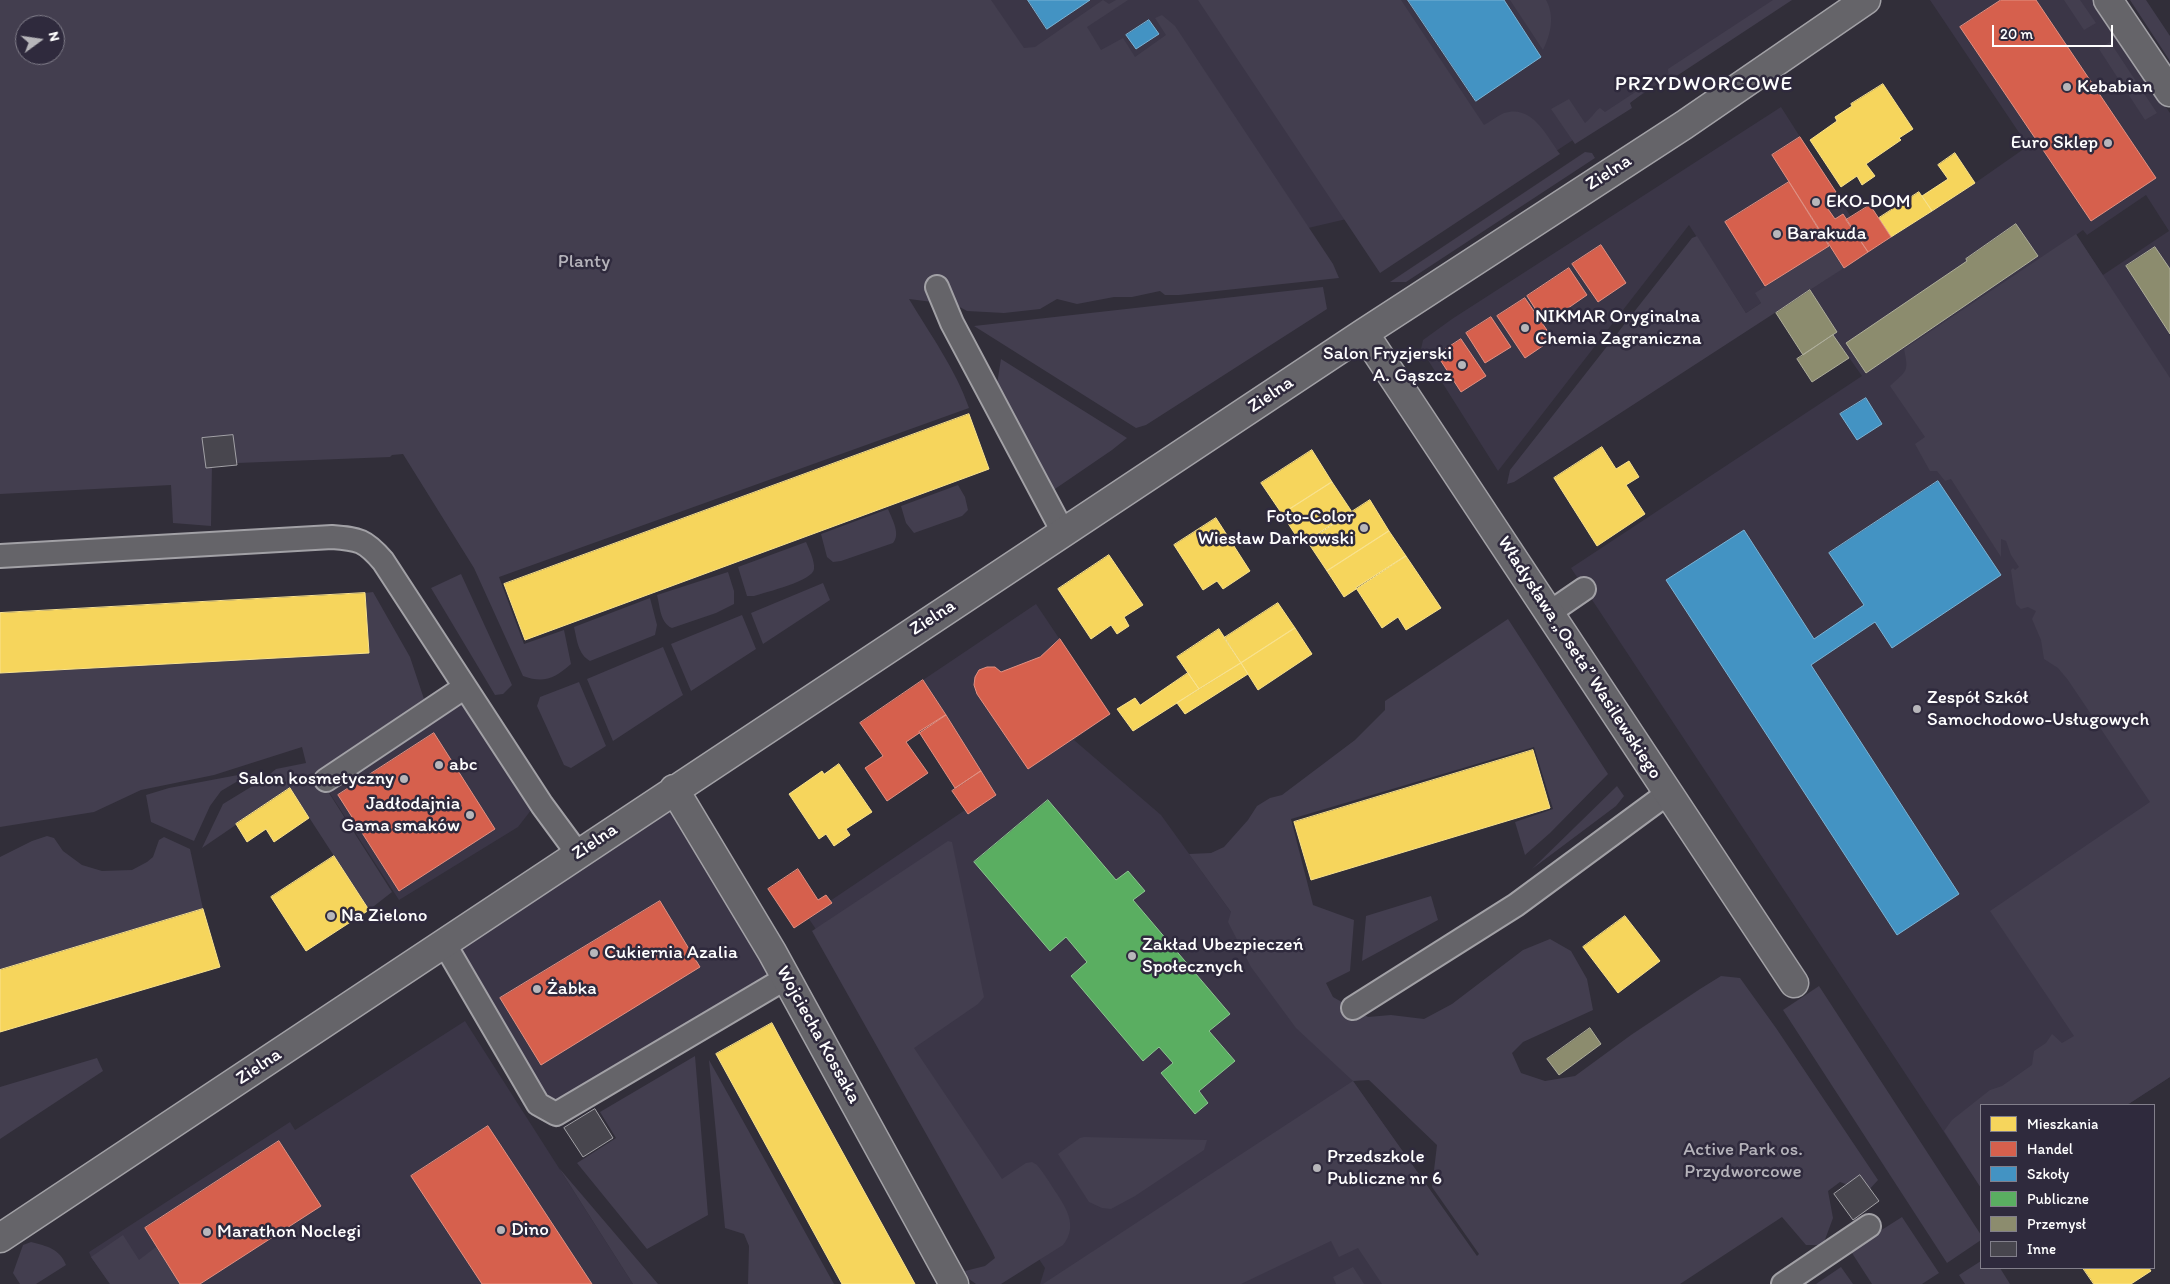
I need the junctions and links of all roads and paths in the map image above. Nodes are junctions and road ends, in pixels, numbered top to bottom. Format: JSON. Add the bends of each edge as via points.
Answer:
{"nodes":[{"id":1,"x":1866,"y":0,"type":"edge"},
{"id":2,"x":2108,"y":0,"type":"edge"},
{"id":3,"x":2170,"y":92,"type":"edge"},
{"id":4,"x":937,"y":287,"type":"dead end"},
{"id":5,"x":1364,"y":333,"type":"junction"},
{"id":6,"x":1063,"y":532,"type":"junction"},
{"id":7,"x":0,"y":556,"type":"edge"},
{"id":8,"x":1584,"y":589,"type":"dead end"},
{"id":9,"x":1548,"y":613,"type":"junction"},
{"id":10,"x":465,"y":687,"type":"junction"},
{"id":11,"x":326,"y":780,"type":"dead end"},
{"id":12,"x":674,"y":790,"type":"junction"},
{"id":13,"x":1668,"y":793,"type":"junction"},
{"id":14,"x":578,"y":854,"type":"junction"},
{"id":15,"x":444,"y":943,"type":"junction"},
{"id":16,"x":786,"y":978,"type":"junction"},
{"id":17,"x":1794,"y":983,"type":"dead end"},
{"id":18,"x":1353,"y":1008,"type":"dead end"},
{"id":19,"x":1869,"y":1226,"type":"dead end"},
{"id":20,"x":0,"y":1238,"type":"edge"},
{"id":21,"x":954,"y":1284,"type":"edge"},
{"id":22,"x":1783,"y":1284,"type":"edge"}],
"edges":[{"from":1,"to":5,"type":"street","name":"Zielna","via":[[1684,125]]},
{"from":2,"to":3,"type":"street"},
{"from":4,"to":6,"type":"lane","via":[[952,322]]},
{"from":5,"to":6,"type":"street","name":"Zielna"},
{"from":5,"to":9,"type":"street","name":"Władysława „Oseta” Wasilewskiego"},
{"from":6,"to":12,"type":"street","name":"Zielna"},
{"from":7,"to":10,"type":"lane","via":[[352,538],[369,545],[383,561]]},
{"from":8,"to":9,"type":"lane"},
{"from":9,"to":13,"type":"street","name":"Władysława „Oseta” Wasilewskiego"},
{"from":10,"to":11,"type":"lane"},
{"from":10,"to":14,"type":"lane"},
{"from":12,"to":14,"type":"street","name":"Zielna"},
{"from":12,"to":16,"type":"street","name":"Wojciecha Kossaka"},
{"from":13,"to":17,"type":"street","name":"Władysława „Oseta” Wasilewskiego"},
{"from":13,"to":18,"type":"lane","via":[[1516,905]]},
{"from":14,"to":15,"type":"street","name":"Zielna"},
{"from":15,"to":16,"type":"lane","via":[[538,1104],[556,1114]]},
{"from":15,"to":20,"type":"street","name":"Zielna"},
{"from":16,"to":21,"type":"street","name":"Wojciecha Kossaka"},
{"from":19,"to":22,"type":"lane"}]}
